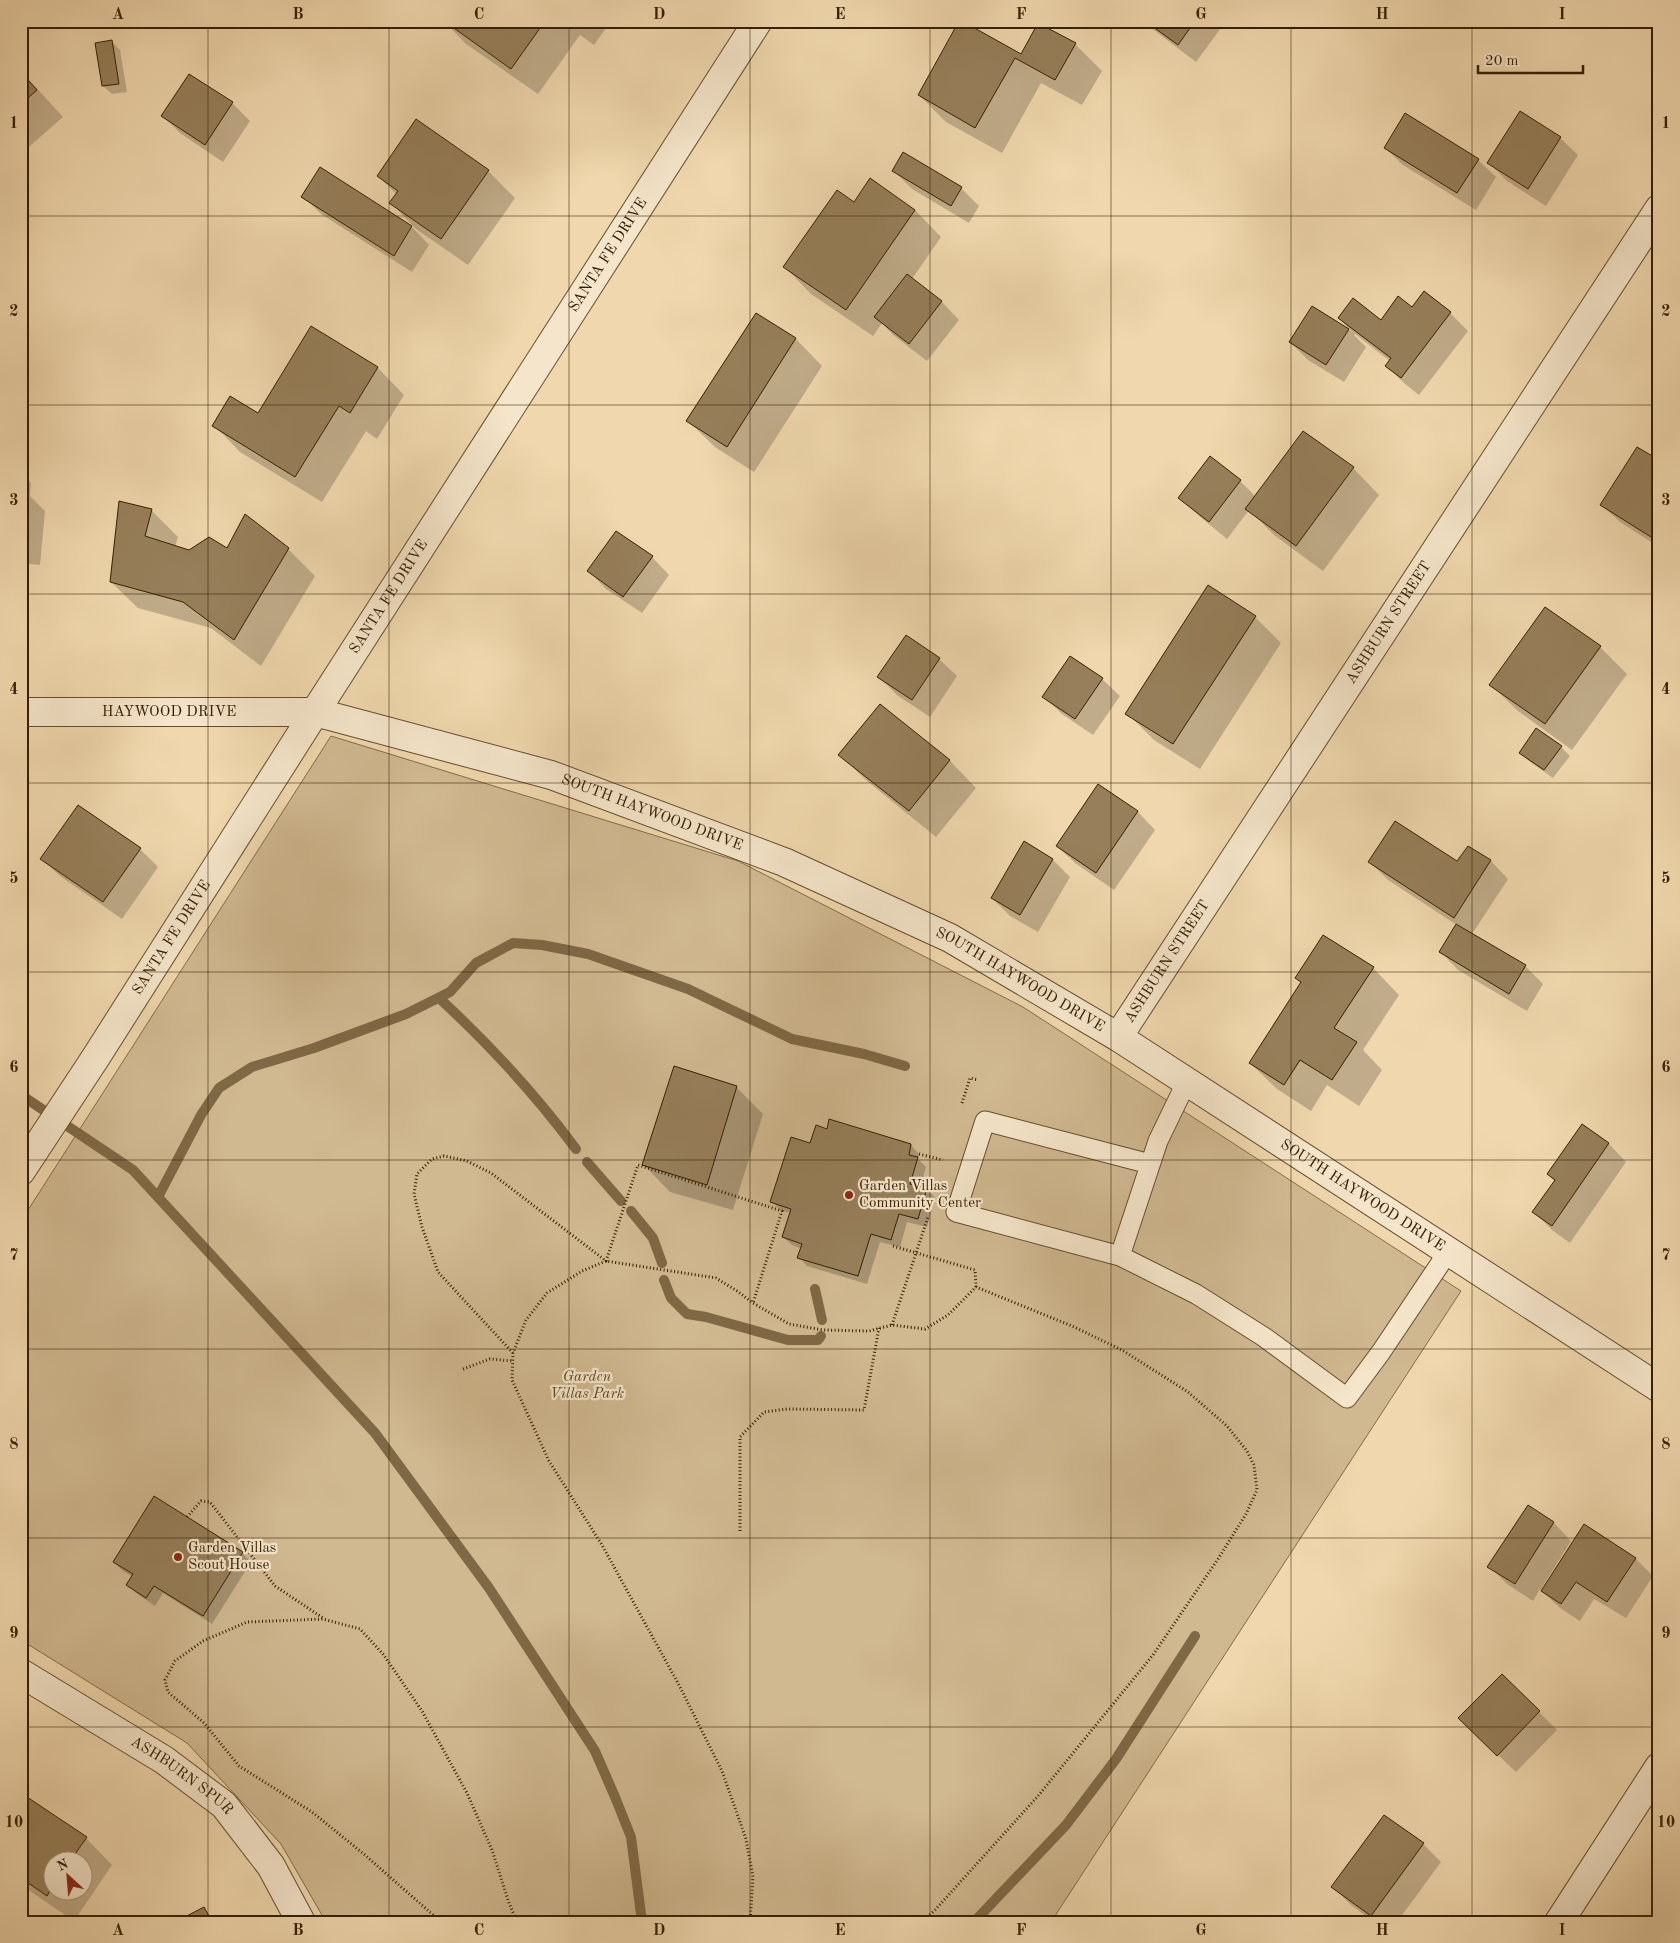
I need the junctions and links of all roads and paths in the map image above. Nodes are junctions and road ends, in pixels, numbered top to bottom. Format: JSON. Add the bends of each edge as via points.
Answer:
{"nodes":[{"id":1,"x":758,"y":21,"type":"edge"},
{"id":2,"x":1659,"y":209,"type":"edge"},
{"id":3,"x":21,"y":712,"type":"edge"},
{"id":4,"x":315,"y":712,"type":"junction"},
{"id":5,"x":1118,"y":1037,"type":"junction"},
{"id":6,"x":1187,"y":1081,"type":"junction"},
{"id":7,"x":1150,"y":1164,"type":"junction"},
{"id":8,"x":21,"y":1171,"type":"edge"},
{"id":9,"x":893,"y":1246,"type":"dead end"},
{"id":10,"x":1448,"y":1252,"type":"junction"},
{"id":11,"x":1120,"y":1256,"type":"junction"},
{"id":12,"x":606,"y":1261,"type":"junction"},
{"id":13,"x":976,"y":1288,"type":"junction"},
{"id":14,"x":753,"y":1303,"type":"junction"},
{"id":15,"x":879,"y":1328,"type":"junction"},
{"id":16,"x":512,"y":1353,"type":"junction"},
{"id":17,"x":513,"y":1361,"type":"junction"},
{"id":18,"x":463,"y":1369,"type":"dead end"},
{"id":19,"x":1659,"y":1388,"type":"edge"},
{"id":20,"x":188,"y":1517,"type":"dead end"},
{"id":21,"x":740,"y":1531,"type":"dead end"},
{"id":22,"x":323,"y":1619,"type":"junction"},
{"id":23,"x":21,"y":1673,"type":"edge"},
{"id":24,"x":1659,"y":1767,"type":"edge"},
{"id":25,"x":301,"y":1922,"type":"edge"},
{"id":26,"x":441,"y":1922,"type":"edge"},
{"id":27,"x":517,"y":1922,"type":"edge"},
{"id":28,"x":750,"y":1922,"type":"edge"},
{"id":29,"x":922,"y":1922,"type":"edge"},
{"id":30,"x":1559,"y":1922,"type":"edge"}],
"edges":[{"from":1,"to":4,"type":"street","name":"SANTA FE DRIVE"},
{"from":2,"to":5,"type":"street","name":"ASHBURN STREET"},
{"from":3,"to":4,"type":"street","name":"HAYWOOD DRIVE"},
{"from":4,"to":5,"type":"street","name":"SOUTH HAYWOOD DRIVE","via":[[551,775],[784,862],[950,938]]},
{"from":4,"to":8,"type":"street","name":"SANTA FE DRIVE"},
{"from":5,"to":6,"type":"street","name":"SOUTH HAYWOOD DRIVE"},
{"from":6,"to":7,"type":"lane","via":[[1163,1127]]},
{"from":6,"to":10,"type":"street","name":"SOUTH HAYWOOD DRIVE"},
{"from":7,"to":11,"type":"lane"},
{"from":7,"to":11,"type":"lane","via":[[985,1121],[982,1130],[956,1212]]},
{"from":9,"to":13,"type":"path","via":[[974,1270]]},
{"from":10,"to":11,"type":"lane","via":[[1347,1398],[1264,1336],[1196,1294]]},
{"from":10,"to":19,"type":"street","name":"SOUTH HAYWOOD DRIVE"},
{"from":12,"to":14,"type":"path","via":[[716,1278]]},
{"from":12,"to":14,"type":"path","via":[[638,1165],[782,1211]]},
{"from":12,"to":16,"type":"path","via":[[547,1292],[526,1320]]},
{"from":12,"to":16,"type":"path","via":[[491,1173],[467,1161],[444,1156],[432,1158],[417,1174],[414,1194],[438,1272]]},
{"from":13,"to":15,"type":"path","via":[[948,1315],[926,1329],[892,1325]]},
{"from":13,"to":29,"type":"path","via":[[1072,1326],[1122,1350],[1188,1392],[1227,1426],[1247,1451],[1254,1464],[1257,1490],[1218,1559],[1153,1655],[1038,1796]]},
{"from":14,"to":15,"type":"path","via":[[789,1324],[823,1330],[869,1331]]},
{"from":15,"to":21,"type":"path","via":[[864,1410],[787,1409],[764,1412],[740,1437]]},
{"from":16,"to":17,"type":"path"},
{"from":17,"to":18,"type":"path","via":[[490,1359]]},
{"from":17,"to":28,"type":"path","via":[[512,1380],[549,1461],[597,1537],[679,1685],[722,1771],[746,1839],[753,1877]]},
{"from":20,"to":22,"type":"path","via":[[201,1501],[210,1502],[275,1586]]},
{"from":22,"to":26,"type":"path","via":[[247,1622],[203,1641],[175,1661],[164,1680],[168,1692],[204,1723],[239,1766],[312,1812]]},
{"from":22,"to":27,"type":"path","via":[[360,1629],[383,1654],[422,1711],[467,1794],[492,1850]]},
{"from":23,"to":25,"type":"street","name":"ASHBURN SPUR","via":[[164,1760],[224,1805],[271,1866]]},
{"from":24,"to":30,"type":"street"}]}
